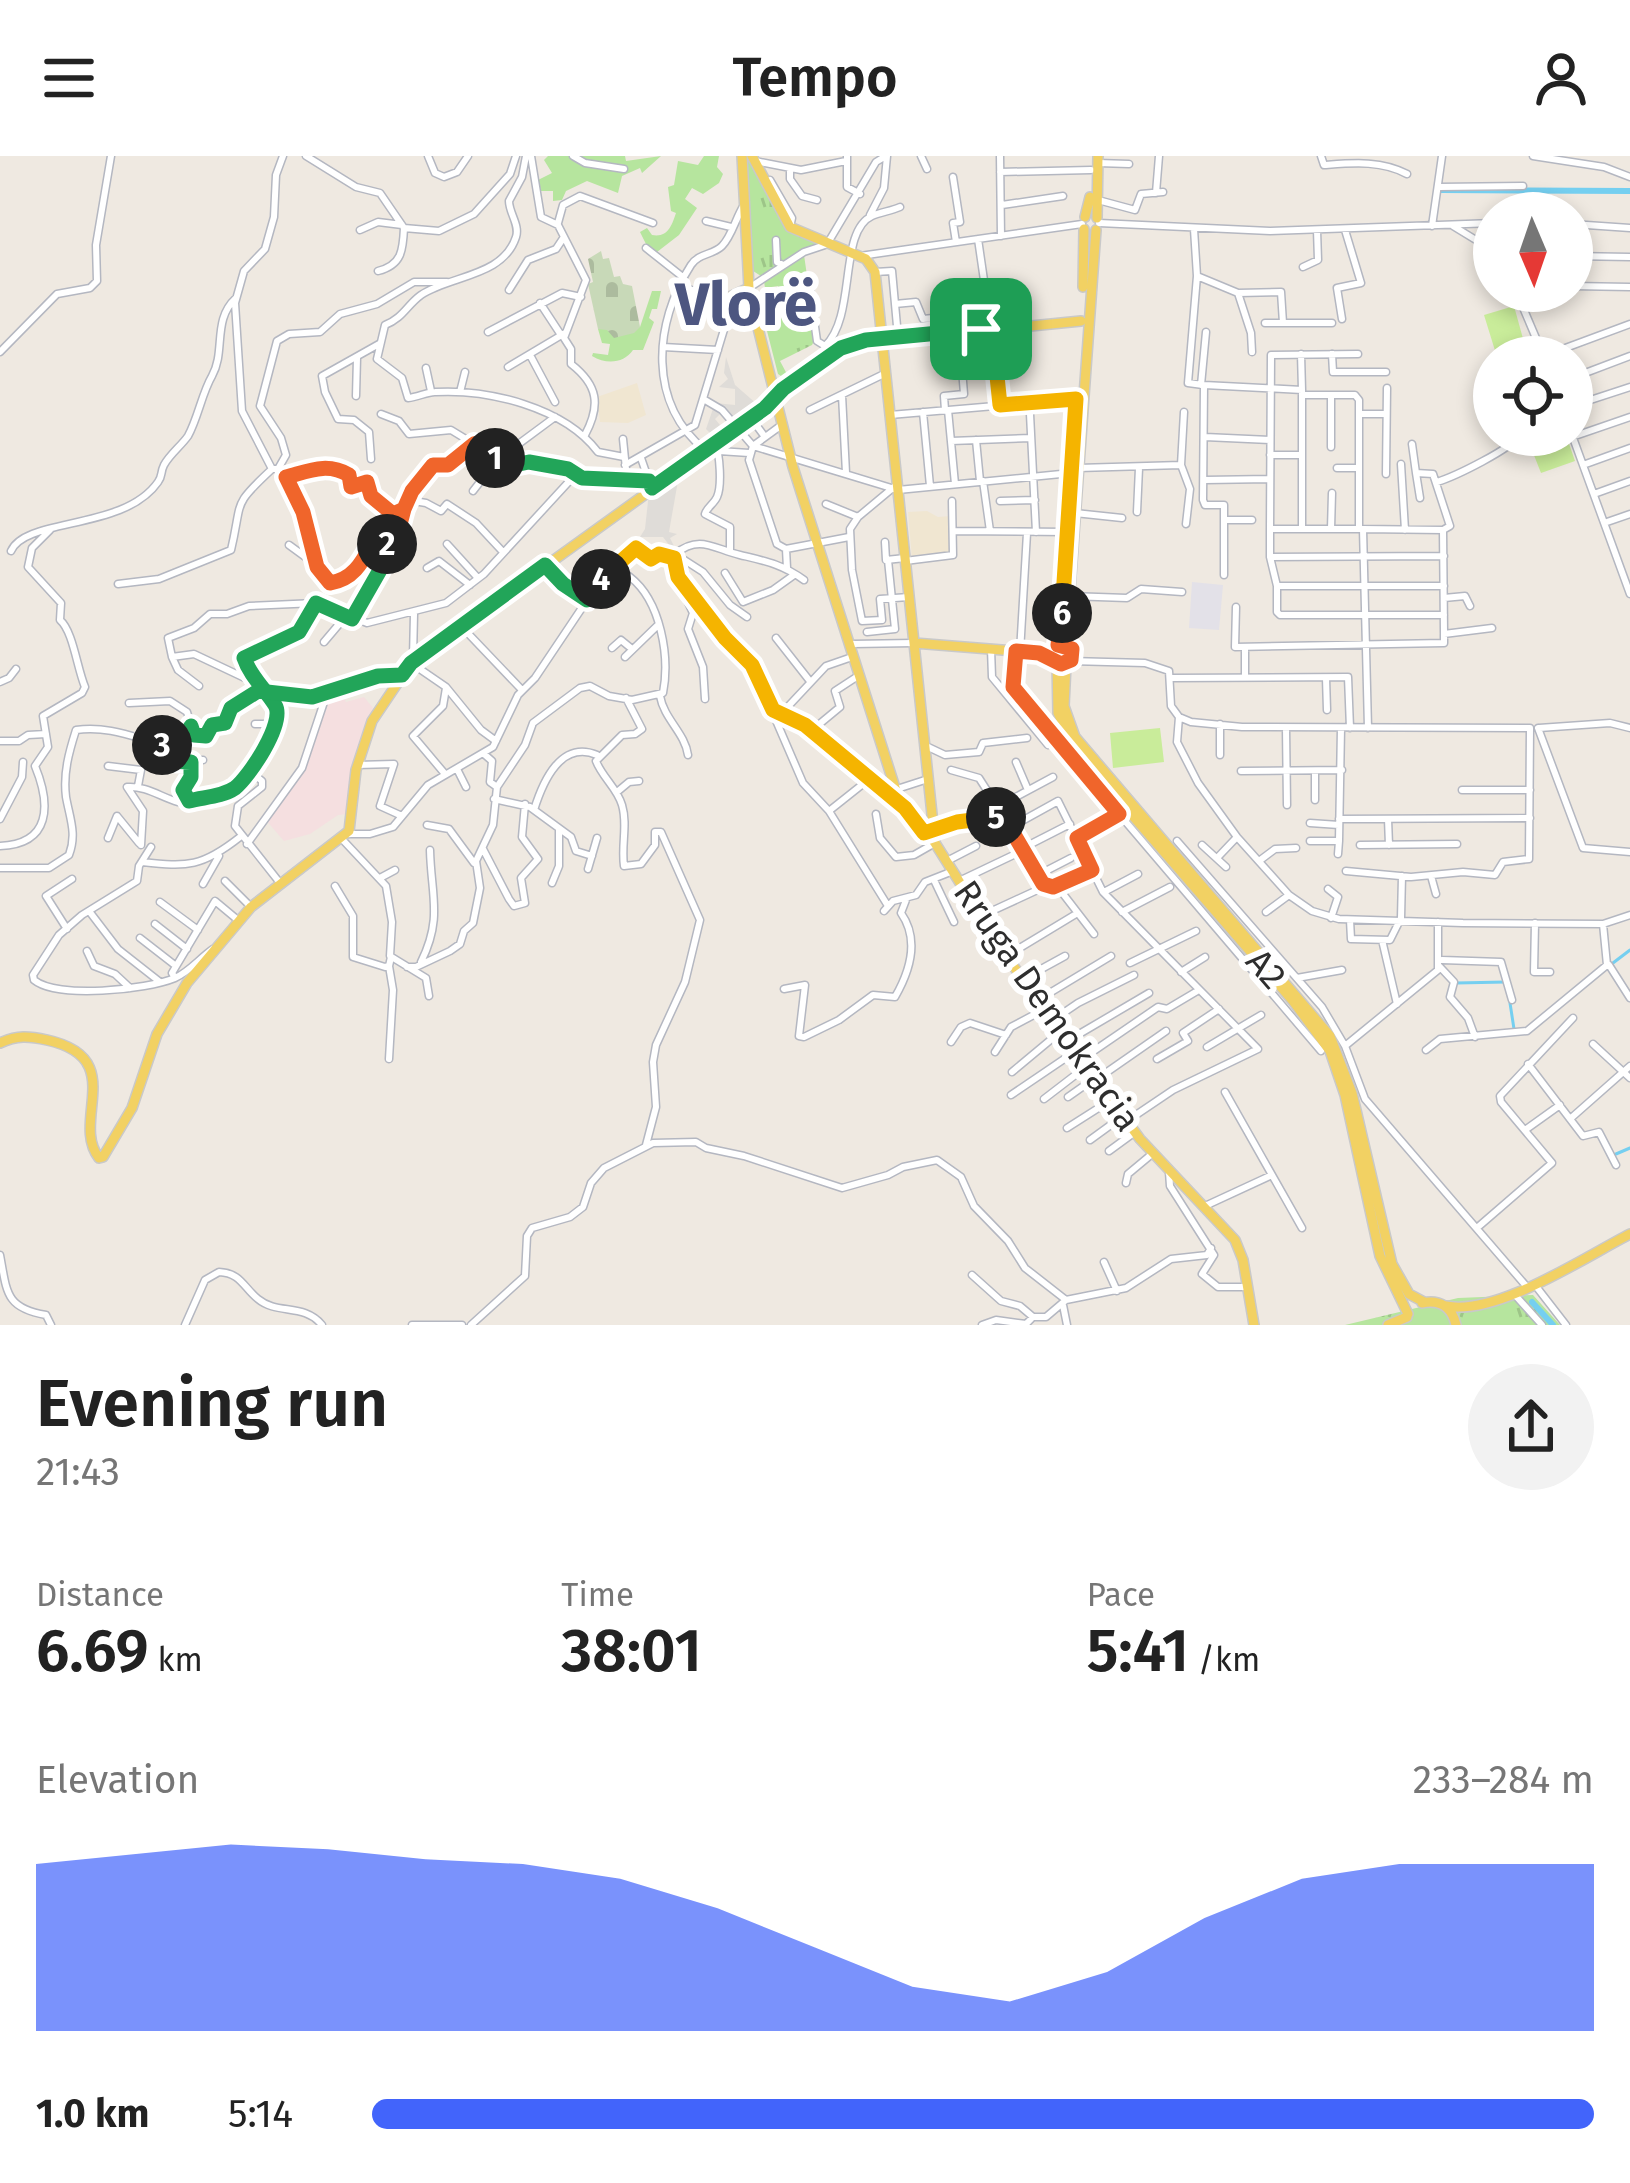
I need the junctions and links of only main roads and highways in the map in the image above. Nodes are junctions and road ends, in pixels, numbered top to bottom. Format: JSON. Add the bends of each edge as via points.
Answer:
{"nodes":[{"id":1,"x":742,"y":156,"type":"edge"},
{"id":2,"x":756,"y":159,"type":"edge"},
{"id":3,"x":1095,"y":161,"type":"edge"},
{"id":4,"x":1090,"y":224,"type":"junction"},
{"id":5,"x":1081,"y":321,"type":"junction"},
{"id":6,"x":882,"y":339,"type":"junction"},
{"id":7,"x":776,"y":396,"type":"junction"},
{"id":8,"x":1075,"y":470,"type":"junction"},
{"id":9,"x":914,"y":643,"type":"junction"},
{"id":10,"x":1063,"y":655,"type":"junction"},
{"id":11,"x":929,"y":831,"type":"junction"},
{"id":12,"x":0,"y":1043,"type":"edge"},
{"id":13,"x":1630,"y":1234,"type":"edge"},
{"id":14,"x":1424,"y":1302,"type":"junction"},
{"id":15,"x":1446,"y":1306,"type":"junction"},
{"id":16,"x":1472,"y":1309,"type":"junction"},
{"id":17,"x":1407,"y":1319,"type":"edge"},
{"id":18,"x":1456,"y":1324,"type":"edge"},
{"id":19,"x":1254,"y":1325,"type":"edge"},
{"id":20,"x":1388,"y":1325,"type":"edge"}],
"edges":[{"from":1,"to":7,"type":"main road","name":"Rruga Demokracia","via":[[750,287],[721,304],[726,323],[757,319]]},
{"from":2,"to":6,"type":"main road","via":[[790,227],[856,253],[875,270]]},
{"from":3,"to":4,"type":"main road"},
{"from":3,"to":4,"type":"main road"},
{"from":4,"to":5,"type":"main road"},
{"from":4,"to":8,"type":"main road"},
{"from":5,"to":6,"type":"main road"},
{"from":5,"to":8,"type":"main road"},
{"from":6,"to":7,"type":"main road","via":[[836,345]]},
{"from":6,"to":9,"type":"main road"},
{"from":7,"to":11,"type":"main road","name":"Rruga Demokracia","via":[[890,791]]},
{"from":7,"to":12,"type":"main road","via":[[412,662],[375,715],[357,765],[351,825],[251,908],[187,982],[103,1157],[92,1148],[93,1080],[84,1059],[35,1037]]},
{"from":8,"to":10,"type":"main road"},
{"from":8,"to":10,"type":"main road"},
{"from":9,"to":10,"type":"main road"},
{"from":9,"to":11,"type":"main road"},
{"from":10,"to":14,"type":"main road","name":"A2","via":[[1064,706],[1075,737],[1336,1048],[1392,1264],[1408,1294]]},
{"from":10,"to":17,"type":"main road","name":"A2","via":[[1058,713],[1074,748],[1330,1051],[1380,1256]]},
{"from":11,"to":19,"type":"main road","name":"Rruga Demokracia","via":[[1006,956],[1135,1132],[1235,1240]]},
{"from":13,"to":16,"type":"main road"},
{"from":14,"to":15,"type":"main road"},
{"from":14,"to":17,"type":"main road"},
{"from":15,"to":16,"type":"main road"},
{"from":15,"to":18,"type":"main road"},
{"from":16,"to":18,"type":"main road"},
{"from":17,"to":20,"type":"main road"}]}
